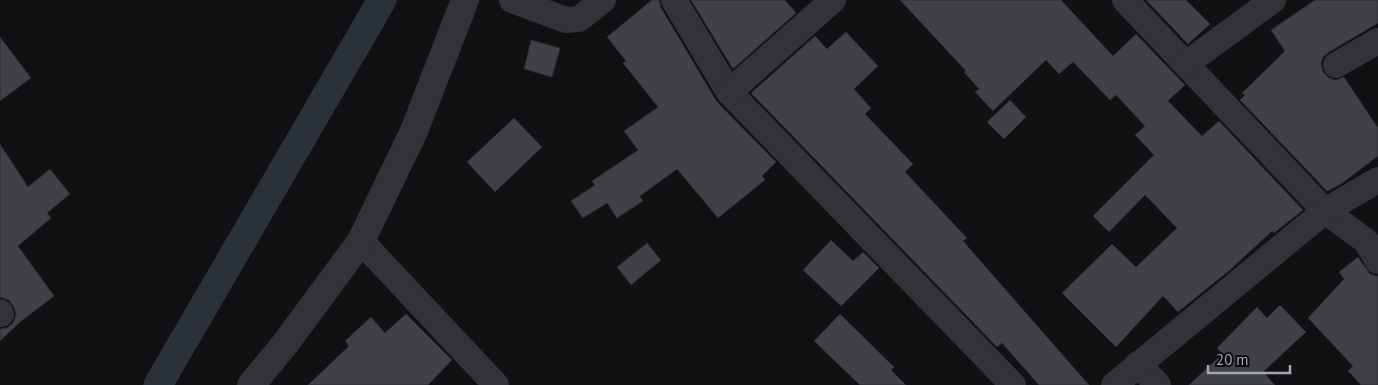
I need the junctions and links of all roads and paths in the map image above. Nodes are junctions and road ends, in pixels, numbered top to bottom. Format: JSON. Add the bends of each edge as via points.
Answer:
{"nodes":[{"id":1,"x":465,"y":0,"type":"edge"},
{"id":2,"x":512,"y":0,"type":"edge"},
{"id":3,"x":603,"y":0,"type":"edge"},
{"id":4,"x":674,"y":0,"type":"edge"},
{"id":5,"x":833,"y":0,"type":"edge"},
{"id":6,"x":1125,"y":0,"type":"edge"},
{"id":7,"x":1273,"y":0,"type":"edge"},
{"id":8,"x":1378,"y":41,"type":"edge"},
{"id":9,"x":1186,"y":64,"type":"junction"},
{"id":10,"x":1336,"y":65,"type":"dead end"},
{"id":11,"x":730,"y":92,"type":"junction"},
{"id":12,"x":1378,"y":180,"type":"edge"},
{"id":13,"x":1325,"y":211,"type":"junction"},
{"id":14,"x":361,"y":240,"type":"junction"},
{"id":15,"x":1378,"y":261,"type":"edge"},
{"id":16,"x":1138,"y":364,"type":"junction"},
{"id":17,"x":251,"y":385,"type":"edge"},
{"id":18,"x":496,"y":385,"type":"edge"},
{"id":19,"x":1013,"y":385,"type":"edge"},
{"id":20,"x":1114,"y":385,"type":"edge"},
{"id":21,"x":1158,"y":385,"type":"edge"}],
"edges":[{"from":1,"to":14,"type":"street","via":[[414,131]]},
{"from":2,"to":3,"type":"street","via":[[566,20],[579,20]]},
{"from":4,"to":11,"type":"street"},
{"from":5,"to":11,"type":"street"},
{"from":6,"to":9,"type":"street"},
{"from":7,"to":9,"type":"street"},
{"from":8,"to":10,"type":"street"},
{"from":9,"to":13,"type":"street"},
{"from":11,"to":19,"type":"street"},
{"from":12,"to":13,"type":"street"},
{"from":13,"to":15,"type":"street","via":[[1366,241]]},
{"from":13,"to":16,"type":"street"},
{"from":14,"to":17,"type":"street"},
{"from":14,"to":18,"type":"street"},
{"from":16,"to":20,"type":"street"},
{"from":16,"to":21,"type":"street"}]}
